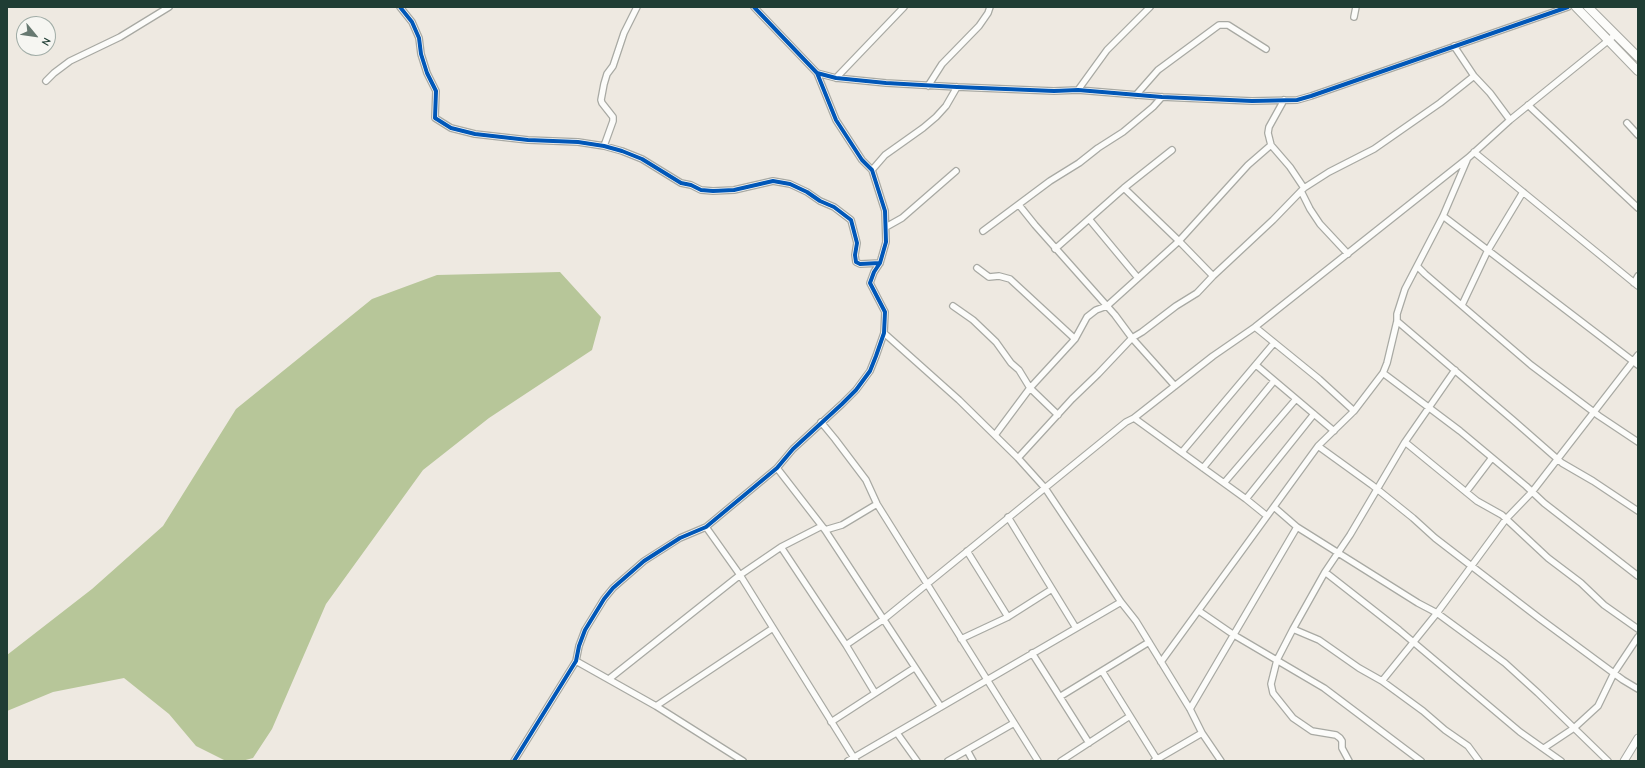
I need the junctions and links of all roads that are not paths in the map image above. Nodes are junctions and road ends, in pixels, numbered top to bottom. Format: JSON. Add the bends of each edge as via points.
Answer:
{"nodes":[{"id":1,"x":169,"y":7,"type":"edge"},
{"id":2,"x":400,"y":7,"type":"edge"},
{"id":3,"x":637,"y":7,"type":"edge"},
{"id":4,"x":754,"y":7,"type":"edge"},
{"id":5,"x":904,"y":7,"type":"edge"},
{"id":6,"x":990,"y":7,"type":"edge"},
{"id":7,"x":1150,"y":7,"type":"edge"},
{"id":8,"x":1356,"y":7,"type":"edge"},
{"id":9,"x":1568,"y":7,"type":"edge"},
{"id":10,"x":1576,"y":7,"type":"edge"},
{"id":11,"x":1588,"y":7,"type":"edge"},
{"id":12,"x":1354,"y":17,"type":"dead end"},
{"id":13,"x":1615,"y":35,"type":"junction"},
{"id":14,"x":1608,"y":42,"type":"junction"},
{"id":15,"x":1454,"y":46,"type":"junction"},
{"id":16,"x":1266,"y":50,"type":"dead end"},
{"id":17,"x":1638,"y":57,"type":"edge"},
{"id":18,"x":1638,"y":71,"type":"edge"},
{"id":19,"x":817,"y":73,"type":"junction"},
{"id":20,"x":1474,"y":76,"type":"junction"},
{"id":21,"x":836,"y":78,"type":"junction"},
{"id":22,"x":46,"y":81,"type":"dead end"},
{"id":23,"x":928,"y":86,"type":"junction"},
{"id":24,"x":957,"y":88,"type":"junction"},
{"id":25,"x":1078,"y":90,"type":"junction"},
{"id":26,"x":1136,"y":95,"type":"junction"},
{"id":27,"x":1162,"y":97,"type":"junction"},
{"id":28,"x":1284,"y":100,"type":"junction"},
{"id":29,"x":1528,"y":105,"type":"junction"},
{"id":30,"x":1510,"y":120,"type":"junction"},
{"id":31,"x":1627,"y":124,"type":"dead end"},
{"id":32,"x":1638,"y":135,"type":"edge"},
{"id":33,"x":1271,"y":145,"type":"junction"},
{"id":34,"x":604,"y":146,"type":"junction"},
{"id":35,"x":1172,"y":150,"type":"dead end"},
{"id":36,"x":1474,"y":152,"type":"junction"},
{"id":37,"x":1468,"y":158,"type":"junction"},
{"id":38,"x":872,"y":170,"type":"junction"},
{"id":39,"x":956,"y":171,"type":"dead end"},
{"id":40,"x":1124,"y":188,"type":"junction"},
{"id":41,"x":1303,"y":189,"type":"junction"},
{"id":42,"x":1523,"y":192,"type":"junction"},
{"id":43,"x":1019,"y":205,"type":"junction"},
{"id":44,"x":1638,"y":208,"type":"edge"},
{"id":45,"x":1443,"y":216,"type":"junction"},
{"id":46,"x":1089,"y":219,"type":"junction"},
{"id":47,"x":886,"y":227,"type":"junction"},
{"id":48,"x":983,"y":231,"type":"dead end"},
{"id":49,"x":1179,"y":241,"type":"junction"},
{"id":50,"x":1055,"y":248,"type":"junction"},
{"id":51,"x":1488,"y":250,"type":"junction"},
{"id":52,"x":1348,"y":254,"type":"junction"},
{"id":53,"x":880,"y":263,"type":"junction"},
{"id":54,"x":1417,"y":266,"type":"junction"},
{"id":55,"x":977,"y":268,"type":"dead end"},
{"id":56,"x":1213,"y":276,"type":"junction"},
{"id":57,"x":1638,"y":276,"type":"edge"},
{"id":58,"x":1138,"y":278,"type":"junction"},
{"id":59,"x":1636,"y":284,"type":"edge"},
{"id":60,"x":1462,"y":305,"type":"junction"},
{"id":61,"x":953,"y":306,"type":"dead end"},
{"id":62,"x":1107,"y":306,"type":"junction"},
{"id":63,"x":1397,"y":321,"type":"junction"},
{"id":64,"x":1255,"y":327,"type":"junction"},
{"id":65,"x":884,"y":333,"type":"junction"},
{"id":66,"x":1132,"y":338,"type":"junction"},
{"id":67,"x":1074,"y":339,"type":"junction"},
{"id":68,"x":1274,"y":343,"type":"junction"},
{"id":69,"x":1638,"y":355,"type":"edge"},
{"id":70,"x":1636,"y":363,"type":"edge"},
{"id":71,"x":1256,"y":365,"type":"junction"},
{"id":72,"x":1455,"y":370,"type":"junction"},
{"id":73,"x":1383,"y":373,"type":"junction"},
{"id":74,"x":1274,"y":381,"type":"junction"},
{"id":75,"x":1174,"y":386,"type":"junction"},
{"id":76,"x":1030,"y":388,"type":"junction"},
{"id":77,"x":1296,"y":399,"type":"junction"},
{"id":78,"x":1429,"y":408,"type":"junction"},
{"id":79,"x":1354,"y":411,"type":"junction"},
{"id":80,"x":1593,"y":412,"type":"junction"},
{"id":81,"x":1314,"y":414,"type":"junction"},
{"id":82,"x":1058,"y":415,"type":"junction"},
{"id":83,"x":1134,"y":418,"type":"junction"},
{"id":84,"x":821,"y":422,"type":"junction"},
{"id":85,"x":1334,"y":431,"type":"junction"},
{"id":86,"x":995,"y":436,"type":"junction"},
{"id":87,"x":1405,"y":442,"type":"junction"},
{"id":88,"x":1638,"y":442,"type":"edge"},
{"id":89,"x":1318,"y":446,"type":"junction"},
{"id":90,"x":1182,"y":452,"type":"junction"},
{"id":91,"x":1018,"y":458,"type":"junction"},
{"id":92,"x":1492,"y":459,"type":"junction"},
{"id":93,"x":1557,"y":459,"type":"junction"},
{"id":94,"x":777,"y":468,"type":"junction"},
{"id":95,"x":1203,"y":468,"type":"junction"},
{"id":96,"x":1224,"y":483,"type":"junction"},
{"id":97,"x":1045,"y":488,"type":"junction"},
{"id":98,"x":1377,"y":489,"type":"junction"},
{"id":99,"x":1466,"y":492,"type":"junction"},
{"id":100,"x":1532,"y":492,"type":"junction"},
{"id":101,"x":1246,"y":499,"type":"junction"},
{"id":102,"x":877,"y":504,"type":"junction"},
{"id":103,"x":1274,"y":507,"type":"junction"},
{"id":104,"x":1638,"y":511,"type":"edge"},
{"id":105,"x":1267,"y":516,"type":"junction"},
{"id":106,"x":1008,"y":517,"type":"junction"},
{"id":107,"x":1506,"y":519,"type":"junction"},
{"id":108,"x":1297,"y":527,"type":"junction"},
{"id":109,"x":706,"y":528,"type":"junction"},
{"id":110,"x":823,"y":528,"type":"junction"},
{"id":111,"x":781,"y":547,"type":"junction"},
{"id":112,"x":967,"y":550,"type":"junction"},
{"id":113,"x":1338,"y":553,"type":"junction"},
{"id":114,"x":1472,"y":566,"type":"junction"},
{"id":115,"x":1325,"y":572,"type":"junction"},
{"id":116,"x":740,"y":575,"type":"junction"},
{"id":117,"x":1638,"y":576,"type":"edge"},
{"id":118,"x":926,"y":583,"type":"junction"},
{"id":119,"x":1052,"y":589,"type":"junction"},
{"id":120,"x":1121,"y":602,"type":"junction"},
{"id":121,"x":1199,"y":611,"type":"junction"},
{"id":122,"x":1437,"y":613,"type":"junction"},
{"id":123,"x":1008,"y":617,"type":"junction"},
{"id":124,"x":884,"y":619,"type":"junction"},
{"id":125,"x":773,"y":628,"type":"junction"},
{"id":126,"x":1076,"y":628,"type":"junction"},
{"id":127,"x":1293,"y":629,"type":"junction"},
{"id":128,"x":1638,"y":629,"type":"edge"},
{"id":129,"x":1234,"y":635,"type":"junction"},
{"id":130,"x":1638,"y":636,"type":"edge"},
{"id":131,"x":961,"y":639,"type":"junction"},
{"id":132,"x":1149,"y":642,"type":"junction"},
{"id":133,"x":1414,"y":643,"type":"junction"},
{"id":134,"x":846,"y":645,"type":"junction"},
{"id":135,"x":1032,"y":653,"type":"junction"},
{"id":136,"x":1277,"y":660,"type":"junction"},
{"id":137,"x":576,"y":661,"type":"junction"},
{"id":138,"x":1161,"y":662,"type":"junction"},
{"id":139,"x":914,"y":668,"type":"junction"},
{"id":140,"x":1102,"y":671,"type":"junction"},
{"id":141,"x":1614,"y":673,"type":"junction"},
{"id":142,"x":609,"y":679,"type":"junction"},
{"id":143,"x":987,"y":680,"type":"junction"},
{"id":144,"x":1382,"y":681,"type":"junction"},
{"id":145,"x":1638,"y":689,"type":"edge"},
{"id":146,"x":875,"y":693,"type":"junction"},
{"id":147,"x":1060,"y":696,"type":"junction"},
{"id":148,"x":656,"y":706,"type":"junction"},
{"id":149,"x":941,"y":707,"type":"junction"},
{"id":150,"x":1190,"y":709,"type":"junction"},
{"id":151,"x":1130,"y":716,"type":"junction"},
{"id":152,"x":831,"y":722,"type":"junction"},
{"id":153,"x":1014,"y":723,"type":"junction"},
{"id":154,"x":1574,"y":728,"type":"junction"},
{"id":155,"x":897,"y":733,"type":"junction"},
{"id":156,"x":1202,"y":733,"type":"junction"},
{"id":157,"x":1638,"y":738,"type":"edge"},
{"id":158,"x":1089,"y":743,"type":"junction"},
{"id":159,"x":1544,"y":748,"type":"junction"},
{"id":160,"x":967,"y":750,"type":"junction"},
{"id":161,"x":855,"y":759,"type":"edge"},
{"id":162,"x":1156,"y":760,"type":"edge"},
{"id":163,"x":514,"y":761,"type":"edge"},
{"id":164,"x":743,"y":761,"type":"edge"},
{"id":165,"x":848,"y":761,"type":"edge"},
{"id":166,"x":917,"y":761,"type":"edge"},
{"id":167,"x":948,"y":761,"type":"edge"},
{"id":168,"x":973,"y":761,"type":"edge"},
{"id":169,"x":1038,"y":761,"type":"edge"},
{"id":170,"x":1061,"y":761,"type":"edge"},
{"id":171,"x":1221,"y":761,"type":"edge"},
{"id":172,"x":1349,"y":761,"type":"edge"},
{"id":173,"x":1421,"y":761,"type":"edge"},
{"id":174,"x":1479,"y":761,"type":"edge"},
{"id":175,"x":1561,"y":761,"type":"edge"},
{"id":176,"x":1608,"y":761,"type":"edge"},
{"id":177,"x":1624,"y":761,"type":"edge"}],
"edges":[{"from":1,"to":22,"type":"street","via":[[120,37],[70,62],[54,72]]},
{"from":2,"to":34,"type":"street","via":[[412,22],[419,38],[427,73],[436,91],[437,120],[451,128],[475,134]]},
{"from":3,"to":34,"type":"street","via":[[604,84],[601,100],[613,117]]},
{"from":4,"to":19,"type":"street"},
{"from":5,"to":21,"type":"street"},
{"from":6,"to":23,"type":"street","via":[[979,26],[942,64]]},
{"from":7,"to":25,"type":"street","via":[[1107,50]]},
{"from":8,"to":12,"type":"street"},
{"from":9,"to":15,"type":"street"},
{"from":10,"to":14,"type":"main road"},
{"from":11,"to":13,"type":"main road"},
{"from":13,"to":14,"type":"street"},
{"from":13,"to":17,"type":"main road"},
{"from":14,"to":18,"type":"main road"},
{"from":14,"to":29,"type":"street"},
{"from":15,"to":20,"type":"street"},
{"from":15,"to":28,"type":"street","via":[[1311,96]]},
{"from":16,"to":26,"type":"street","via":[[1228,25],[1219,25],[1158,70]]},
{"from":19,"to":21,"type":"street"},
{"from":19,"to":38,"type":"street","via":[[836,120],[862,160]]},
{"from":20,"to":30,"type":"street"},
{"from":20,"to":41,"type":"street","via":[[1374,149],[1329,172]]},
{"from":21,"to":23,"type":"street"},
{"from":23,"to":24,"type":"street"},
{"from":24,"to":25,"type":"street"},
{"from":24,"to":38,"type":"street","via":[[936,117],[885,155]]},
{"from":25,"to":26,"type":"street"},
{"from":26,"to":27,"type":"street"},
{"from":27,"to":28,"type":"street"},
{"from":27,"to":43,"type":"street","via":[[1122,132]]},
{"from":28,"to":33,"type":"street","via":[[1269,127]]},
{"from":29,"to":30,"type":"street"},
{"from":29,"to":44,"type":"street"},
{"from":30,"to":36,"type":"street"},
{"from":31,"to":32,"type":"street"},
{"from":33,"to":41,"type":"street","via":[[1290,167]]},
{"from":33,"to":49,"type":"street","via":[[1248,165]]},
{"from":34,"to":53,"type":"street","via":[[642,158],[677,182],[698,190],[734,190],[774,182],[785,182],[795,186],[834,207],[851,220],[857,243],[856,262]]},
{"from":35,"to":40,"type":"street"},
{"from":36,"to":37,"type":"street"},
{"from":36,"to":42,"type":"street"},
{"from":37,"to":45,"type":"street"},
{"from":37,"to":52,"type":"street"},
{"from":38,"to":47,"type":"street","via":[[885,211]]},
{"from":39,"to":47,"type":"street","via":[[902,218]]},
{"from":40,"to":46,"type":"street"},
{"from":40,"to":49,"type":"street"},
{"from":41,"to":52,"type":"street","via":[[1310,209],[1320,224]]},
{"from":41,"to":56,"type":"street"},
{"from":42,"to":51,"type":"street"},
{"from":42,"to":59,"type":"street"},
{"from":43,"to":48,"type":"street"},
{"from":43,"to":50,"type":"street"},
{"from":45,"to":51,"type":"street"},
{"from":45,"to":54,"type":"street"},
{"from":46,"to":50,"type":"street"},
{"from":46,"to":58,"type":"street"},
{"from":47,"to":53,"type":"street","via":[[886,242]]},
{"from":49,"to":56,"type":"street"},
{"from":49,"to":58,"type":"street"},
{"from":50,"to":62,"type":"street"},
{"from":51,"to":60,"type":"street"},
{"from":51,"to":70,"type":"street"},
{"from":52,"to":64,"type":"street"},
{"from":53,"to":65,"type":"street","via":[[870,283],[885,312]]},
{"from":54,"to":60,"type":"street"},
{"from":54,"to":63,"type":"street","via":[[1405,289]]},
{"from":55,"to":67,"type":"street","via":[[989,277],[1005,277],[1013,281]]},
{"from":56,"to":66,"type":"street","via":[[1197,293]]},
{"from":57,"to":59,"type":"street"},
{"from":58,"to":62,"type":"street"},
{"from":60,"to":80,"type":"street","via":[[1532,365]]},
{"from":61,"to":76,"type":"street","via":[[973,320],[996,342]]},
{"from":62,"to":66,"type":"street"},
{"from":62,"to":67,"type":"street","via":[[1087,317]]},
{"from":63,"to":72,"type":"street"},
{"from":63,"to":73,"type":"street"},
{"from":64,"to":68,"type":"street"},
{"from":64,"to":75,"type":"street"},
{"from":65,"to":84,"type":"street","via":[[870,370],[842,404]]},
{"from":65,"to":86,"type":"street"},
{"from":66,"to":75,"type":"street"},
{"from":66,"to":82,"type":"street"},
{"from":67,"to":76,"type":"street"},
{"from":68,"to":71,"type":"street"},
{"from":68,"to":79,"type":"street"},
{"from":69,"to":70,"type":"street"},
{"from":70,"to":80,"type":"street"},
{"from":71,"to":74,"type":"street"},
{"from":71,"to":90,"type":"street"},
{"from":72,"to":78,"type":"street"},
{"from":72,"to":93,"type":"street"},
{"from":73,"to":78,"type":"street"},
{"from":73,"to":79,"type":"street"},
{"from":74,"to":77,"type":"street"},
{"from":74,"to":95,"type":"street"},
{"from":75,"to":83,"type":"street"},
{"from":76,"to":82,"type":"street"},
{"from":76,"to":86,"type":"street"},
{"from":77,"to":81,"type":"street"},
{"from":77,"to":96,"type":"street"},
{"from":78,"to":87,"type":"street"},
{"from":78,"to":92,"type":"street"},
{"from":79,"to":85,"type":"street"},
{"from":80,"to":88,"type":"street"},
{"from":80,"to":93,"type":"street"},
{"from":81,"to":85,"type":"street"},
{"from":81,"to":101,"type":"street"},
{"from":82,"to":91,"type":"street"},
{"from":83,"to":90,"type":"street"},
{"from":83,"to":97,"type":"street"},
{"from":84,"to":94,"type":"street","via":[[792,449]]},
{"from":84,"to":102,"type":"street","via":[[866,480]]},
{"from":85,"to":89,"type":"street"},
{"from":86,"to":91,"type":"street"},
{"from":87,"to":98,"type":"street"},
{"from":87,"to":99,"type":"street"},
{"from":89,"to":98,"type":"street"},
{"from":89,"to":103,"type":"street"},
{"from":90,"to":95,"type":"street"},
{"from":91,"to":97,"type":"street"},
{"from":92,"to":99,"type":"street"},
{"from":92,"to":100,"type":"street"},
{"from":93,"to":100,"type":"street"},
{"from":93,"to":104,"type":"street"},
{"from":94,"to":109,"type":"street"},
{"from":94,"to":110,"type":"street"},
{"from":95,"to":96,"type":"street"},
{"from":96,"to":101,"type":"street"},
{"from":97,"to":106,"type":"street"},
{"from":97,"to":120,"type":"street"},
{"from":98,"to":113,"type":"street"},
{"from":98,"to":114,"type":"street"},
{"from":99,"to":107,"type":"street"},
{"from":100,"to":107,"type":"street"},
{"from":100,"to":117,"type":"street"},
{"from":101,"to":105,"type":"street"},
{"from":102,"to":110,"type":"street","via":[[842,525]]},
{"from":102,"to":118,"type":"street"},
{"from":103,"to":105,"type":"street"},
{"from":103,"to":108,"type":"street"},
{"from":105,"to":121,"type":"street"},
{"from":106,"to":112,"type":"street"},
{"from":106,"to":119,"type":"street"},
{"from":107,"to":114,"type":"street"},
{"from":107,"to":128,"type":"street","via":[[1604,605]]},
{"from":108,"to":113,"type":"street"},
{"from":108,"to":129,"type":"street"},
{"from":109,"to":116,"type":"street"},
{"from":109,"to":137,"type":"street","via":[[680,538],[644,561],[613,588],[585,630]]},
{"from":110,"to":111,"type":"street"},
{"from":110,"to":124,"type":"street"},
{"from":111,"to":116,"type":"street"},
{"from":111,"to":134,"type":"street"},
{"from":112,"to":118,"type":"street"},
{"from":112,"to":123,"type":"street"},
{"from":113,"to":115,"type":"street"},
{"from":113,"to":122,"type":"street"},
{"from":114,"to":122,"type":"street"},
{"from":114,"to":141,"type":"street"},
{"from":115,"to":127,"type":"street"},
{"from":115,"to":133,"type":"street"},
{"from":116,"to":125,"type":"street"},
{"from":116,"to":142,"type":"street"},
{"from":118,"to":124,"type":"street"},
{"from":118,"to":131,"type":"street"},
{"from":119,"to":123,"type":"street"},
{"from":119,"to":126,"type":"street"},
{"from":120,"to":126,"type":"street"},
{"from":120,"to":132,"type":"street"},
{"from":121,"to":129,"type":"street"},
{"from":121,"to":138,"type":"street"},
{"from":122,"to":133,"type":"street"},
{"from":122,"to":154,"type":"street","via":[[1505,663]]},
{"from":123,"to":131,"type":"street"},
{"from":124,"to":134,"type":"street"},
{"from":124,"to":139,"type":"street"},
{"from":125,"to":148,"type":"street"},
{"from":125,"to":152,"type":"street"},
{"from":126,"to":135,"type":"street"},
{"from":127,"to":136,"type":"street"},
{"from":127,"to":144,"type":"street","via":[[1318,640]]},
{"from":129,"to":136,"type":"street"},
{"from":129,"to":150,"type":"street"},
{"from":130,"to":141,"type":"street"},
{"from":131,"to":143,"type":"street"},
{"from":132,"to":138,"type":"street"},
{"from":132,"to":140,"type":"street"},
{"from":133,"to":144,"type":"street"},
{"from":133,"to":159,"type":"street","via":[[1520,732]]},
{"from":134,"to":146,"type":"street"},
{"from":135,"to":143,"type":"street"},
{"from":135,"to":147,"type":"street"},
{"from":136,"to":172,"type":"street","via":[[1271,684],[1273,693],[1293,718],[1312,731],[1340,738]]},
{"from":136,"to":173,"type":"street","via":[[1324,688]]},
{"from":137,"to":142,"type":"street"},
{"from":137,"to":163,"type":"street"},
{"from":138,"to":150,"type":"street"},
{"from":139,"to":146,"type":"street"},
{"from":139,"to":149,"type":"street"},
{"from":140,"to":147,"type":"street"},
{"from":140,"to":151,"type":"street"},
{"from":141,"to":145,"type":"street"},
{"from":141,"to":154,"type":"street","via":[[1598,706]]},
{"from":142,"to":148,"type":"street"},
{"from":143,"to":149,"type":"street"},
{"from":143,"to":153,"type":"street"},
{"from":144,"to":174,"type":"street","via":[[1468,746]]},
{"from":146,"to":152,"type":"street"},
{"from":147,"to":158,"type":"street"},
{"from":148,"to":164,"type":"street"},
{"from":149,"to":155,"type":"street"},
{"from":150,"to":156,"type":"street"},
{"from":151,"to":158,"type":"street"},
{"from":151,"to":162,"type":"street"},
{"from":152,"to":161,"type":"street"},
{"from":153,"to":160,"type":"street"},
{"from":153,"to":169,"type":"street"},
{"from":154,"to":159,"type":"street"},
{"from":154,"to":176,"type":"street"},
{"from":155,"to":161,"type":"street"},
{"from":155,"to":166,"type":"street"},
{"from":156,"to":162,"type":"street"},
{"from":156,"to":171,"type":"street"},
{"from":157,"to":177,"type":"street"},
{"from":158,"to":170,"type":"street"},
{"from":159,"to":175,"type":"street"},
{"from":160,"to":167,"type":"street"},
{"from":160,"to":168,"type":"street"},
{"from":161,"to":165,"type":"street"}]}
